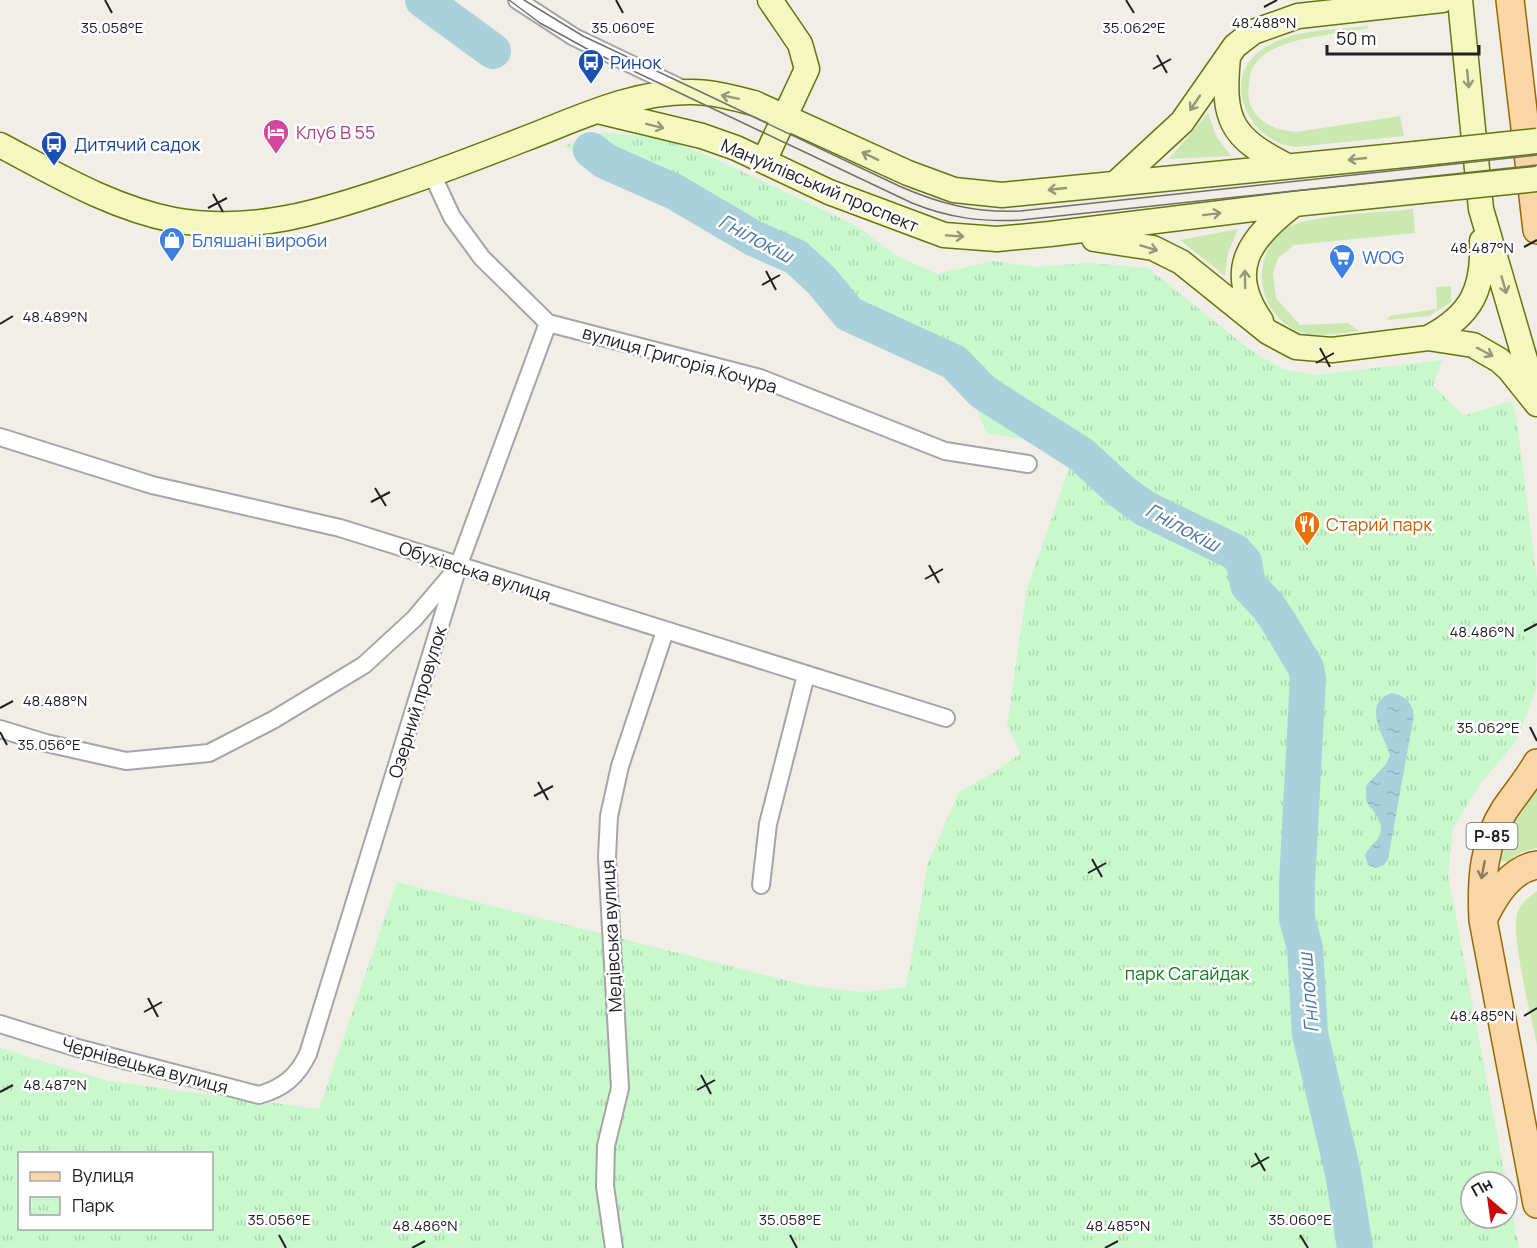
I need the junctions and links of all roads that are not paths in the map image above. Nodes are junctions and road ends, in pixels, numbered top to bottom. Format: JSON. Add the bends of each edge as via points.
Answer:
{"nodes":[{"id":1,"x":517,"y":0,"type":"edge"},
{"id":2,"x":770,"y":0,"type":"edge"},
{"id":3,"x":1442,"y":0,"type":"edge"},
{"id":4,"x":1460,"y":0,"type":"edge"},
{"id":5,"x":1510,"y":0,"type":"edge"},
{"id":6,"x":1228,"y":54,"type":"junction"},
{"id":7,"x":689,"y":92,"type":"junction"},
{"id":8,"x":598,"y":111,"type":"junction"},
{"id":9,"x":786,"y":115,"type":"junction"},
{"id":10,"x":1537,"y":141,"type":"edge"},
{"id":11,"x":0,"y":145,"type":"edge"},
{"id":12,"x":764,"y":161,"type":"junction"},
{"id":13,"x":1287,"y":166,"type":"junction"},
{"id":14,"x":432,"y":174,"type":"junction"},
{"id":15,"x":1537,"y":179,"type":"edge"},
{"id":16,"x":1116,"y":183,"type":"junction"},
{"id":17,"x":1294,"y":204,"type":"junction"},
{"id":18,"x":1481,"y":209,"type":"junction"},
{"id":19,"x":1537,"y":230,"type":"edge"},
{"id":20,"x":1050,"y":234,"type":"junction"},
{"id":21,"x":548,"y":322,"type":"junction"},
{"id":22,"x":1268,"y":332,"type":"junction"},
{"id":23,"x":1428,"y":338,"type":"junction"},
{"id":24,"x":1537,"y":399,"type":"edge"},
{"id":25,"x":1537,"y":404,"type":"edge"},
{"id":26,"x":0,"y":437,"type":"edge"},
{"id":27,"x":1028,"y":464,"type":"dead end"},
{"id":28,"x":458,"y":567,"type":"junction"},
{"id":29,"x":665,"y":631,"type":"junction"},
{"id":30,"x":806,"y":675,"type":"junction"},
{"id":31,"x":946,"y":718,"type":"dead end"},
{"id":32,"x":0,"y":729,"type":"edge"},
{"id":33,"x":1537,"y":763,"type":"edge"},
{"id":34,"x":1537,"y":865,"type":"edge"},
{"id":35,"x":761,"y":885,"type":"dead end"},
{"id":36,"x":1483,"y":920,"type":"junction"},
{"id":37,"x":0,"y":1024,"type":"edge"},
{"id":38,"x":289,"y":1082,"type":"joint"},
{"id":39,"x":1537,"y":1204,"type":"edge"},
{"id":40,"x":614,"y":1248,"type":"edge"}],
"edges":[{"from":1,"to":7,"type":"street","via":[[574,37]]},
{"from":2,"to":9,"type":"main road","via":[[800,44],[807,69]]},
{"from":3,"to":6,"type":"main road","via":[[1286,18],[1253,32]]},
{"from":4,"to":18,"type":"main road","one_way":true},
{"from":5,"to":19,"type":"main road"},
{"from":6,"to":13,"type":"main road","via":[[1226,109],[1255,150]]},
{"from":6,"to":16,"type":"main road","one_way":true,"via":[[1182,122]]},
{"from":7,"to":8,"type":"main road","via":[[644,97]]},
{"from":9,"to":7,"type":"main road","one_way":true,"via":[[727,96]]},
{"from":8,"to":12,"type":"main road","name":"Мануйлівський проспект","one_way":true,"via":[[702,136]]},
{"from":8,"to":14,"type":"main road"},
{"from":9,"to":12,"type":"main road"},
{"from":16,"to":9,"type":"main road","one_way":true,"via":[[1002,195],[954,190],[908,173]]},
{"from":10,"to":13,"type":"main road","one_way":true,"bridge":true},
{"from":11,"to":14,"type":"main road","via":[[132,208],[174,220],[210,224],[280,222]]},
{"from":12,"to":20,"type":"main road","name":"Мануйлівський проспект","one_way":true,"via":[[829,192],[944,235],[997,239]]},
{"from":13,"to":16,"type":"main road"},
{"from":14,"to":21,"type":"street","name":"вулиця Григорія Кочура","via":[[452,217],[482,258]]},
{"from":15,"to":17,"type":"main road","name":"Мануйлівський проспект","bridge":true},
{"from":20,"to":17,"type":"main road","name":"Мануйлівський проспект","one_way":true},
{"from":22,"to":17,"type":"main road","one_way":true,"via":[[1248,300],[1243,283],[1245,263],[1252,243],[1266,225]]},
{"from":18,"to":23,"type":"main road","via":[[1483,268],[1474,298],[1455,323]]},
{"from":18,"to":24,"type":"main road","one_way":true},
{"from":20,"to":22,"type":"main road","one_way":true,"via":[[1153,248],[1181,262]]},
{"from":21,"to":27,"type":"street","name":"вулиця Григорія Кочура","via":[[760,378],[945,451]]},
{"from":21,"to":28,"type":"street","name":"Озерний провулок"},
{"from":22,"to":23,"type":"main road","via":[[1296,347],[1313,350]]},
{"from":23,"to":25,"type":"main road","one_way":true,"via":[[1473,345],[1487,352],[1509,369]]},
{"from":26,"to":28,"type":"street","name":"Обухівська вулиця","via":[[152,485],[340,528]]},
{"from":28,"to":29,"type":"street","name":"Обухівська вулиця"},
{"from":28,"to":32,"type":"street","via":[[414,619],[364,665],[209,753],[126,761]]},
{"from":28,"to":38,"type":"street","name":"Озерний провулок","via":[[308,1054]]},
{"from":29,"to":30,"type":"street","name":"Обухівська вулиця"},
{"from":29,"to":40,"type":"street","name":"Медівська вулиця","via":[[620,766],[609,816],[607,857],[620,1088],[606,1146],[605,1186]]},
{"from":30,"to":31,"type":"street","name":"Обухівська вулиця"},
{"from":30,"to":35,"type":"street","via":[[768,824]]},
{"from":33,"to":36,"type":"main road","number":"Р-85","one_way":true,"via":[[1504,811],[1488,846],[1481,883]]},
{"from":34,"to":36,"type":"main road","number":"Р-85","via":[[1511,879],[1492,899]]},
{"from":36,"to":39,"type":"main road","number":"Р-85"},
{"from":37,"to":38,"type":"street","name":"Чернівецька вулиця","via":[[259,1095]]}]}
